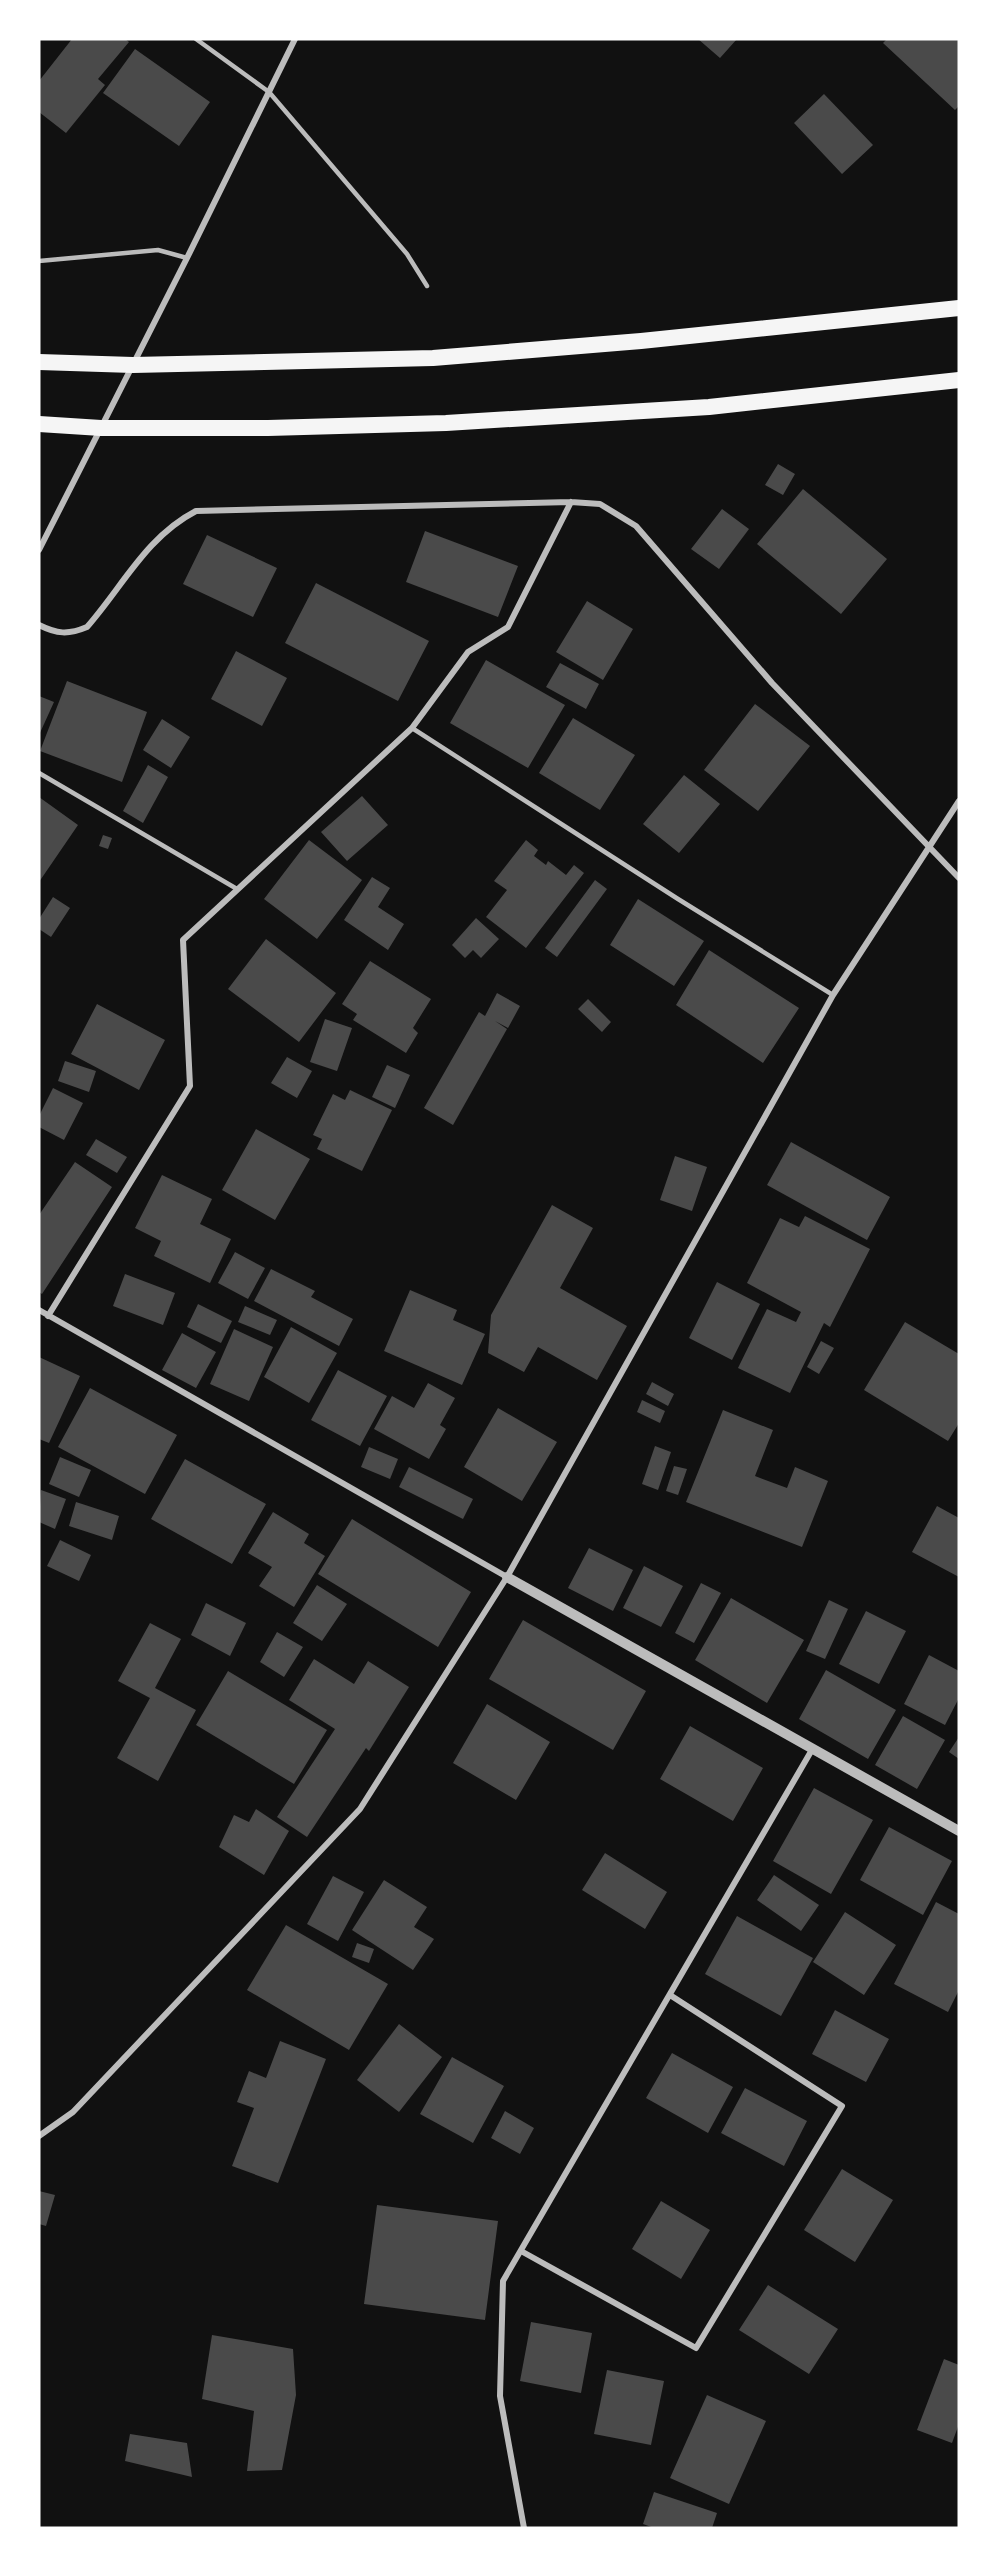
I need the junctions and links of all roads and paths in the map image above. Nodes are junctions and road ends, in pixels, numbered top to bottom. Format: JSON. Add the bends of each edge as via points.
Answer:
{"nodes":[{"id":1,"x":196,"y":39,"type":"edge"},
{"id":2,"x":295,"y":39,"type":"edge"},
{"id":3,"x":269,"y":92,"type":"junction"},
{"id":4,"x":188,"y":258,"type":"junction"},
{"id":5,"x":39,"y":261,"type":"edge"},
{"id":6,"x":427,"y":286,"type":"dead end"},
{"id":7,"x":959,"y":308,"type":"edge"},
{"id":8,"x":39,"y":362,"type":"edge"},
{"id":9,"x":133,"y":365,"type":"junction"},
{"id":10,"x":959,"y":380,"type":"edge"},
{"id":11,"x":39,"y":424,"type":"edge"},
{"id":12,"x":101,"y":428,"type":"junction"},
{"id":13,"x":571,"y":502,"type":"junction"},
{"id":14,"x":39,"y":550,"type":"edge"},
{"id":15,"x":39,"y":625,"type":"edge"},
{"id":16,"x":412,"y":728,"type":"junction"},
{"id":17,"x":39,"y":773,"type":"edge"},
{"id":18,"x":959,"y":801,"type":"edge"},
{"id":19,"x":930,"y":845,"type":"junction"},
{"id":20,"x":959,"y":878,"type":"edge"},
{"id":21,"x":237,"y":889,"type":"junction"},
{"id":22,"x":834,"y":995,"type":"junction"},
{"id":23,"x":39,"y":1310,"type":"edge"},
{"id":24,"x":48,"y":1316,"type":"junction"},
{"id":25,"x":507,"y":1577,"type":"junction"},
{"id":26,"x":813,"y":1748,"type":"junction"},
{"id":27,"x":959,"y":1831,"type":"edge"},
{"id":28,"x":669,"y":1995,"type":"junction"},
{"id":29,"x":39,"y":2136,"type":"edge"},
{"id":30,"x":521,"y":2251,"type":"junction"},
{"id":31,"x":524,"y":2528,"type":"edge"}],
"edges":[{"from":1,"to":3,"type":"lane"},
{"from":2,"to":3,"type":"street"},
{"from":3,"to":4,"type":"street"},
{"from":3,"to":6,"type":"lane","via":[[407,254]]},
{"from":4,"to":5,"type":"lane","via":[[158,249]]},
{"from":4,"to":9,"type":"street"},
{"from":7,"to":9,"type":"highway","via":[[433,358]]},
{"from":8,"to":9,"type":"highway"},
{"from":9,"to":12,"type":"street"},
{"from":10,"to":12,"type":"highway","via":[[709,407],[446,423]]},
{"from":11,"to":12,"type":"highway"},
{"from":12,"to":14,"type":"street"},
{"from":13,"to":15,"type":"street","via":[[196,511],[177,520],[156,538],[87,627],[70,634]]},
{"from":13,"to":16,"type":"street","via":[[508,627],[468,652]]},
{"from":13,"to":19,"type":"street","via":[[600,504],[636,526],[772,683]]},
{"from":16,"to":21,"type":"street"},
{"from":16,"to":22,"type":"lane"},
{"from":17,"to":21,"type":"lane"},
{"from":18,"to":19,"type":"street"},
{"from":19,"to":20,"type":"street"},
{"from":19,"to":22,"type":"street"},
{"from":21,"to":24,"type":"street","via":[[183,940],[190,1086]]},
{"from":22,"to":25,"type":"street"},
{"from":23,"to":24,"type":"street"},
{"from":24,"to":25,"type":"street"},
{"from":25,"to":26,"type":"street"},
{"from":25,"to":29,"type":"street","via":[[360,1809],[73,2112]]},
{"from":26,"to":27,"type":"street"},
{"from":26,"to":28,"type":"street"},
{"from":28,"to":30,"type":"street"},
{"from":28,"to":30,"type":"street","via":[[842,2106],[696,2348]]},
{"from":30,"to":31,"type":"street","via":[[503,2281],[500,2396]]}]}
